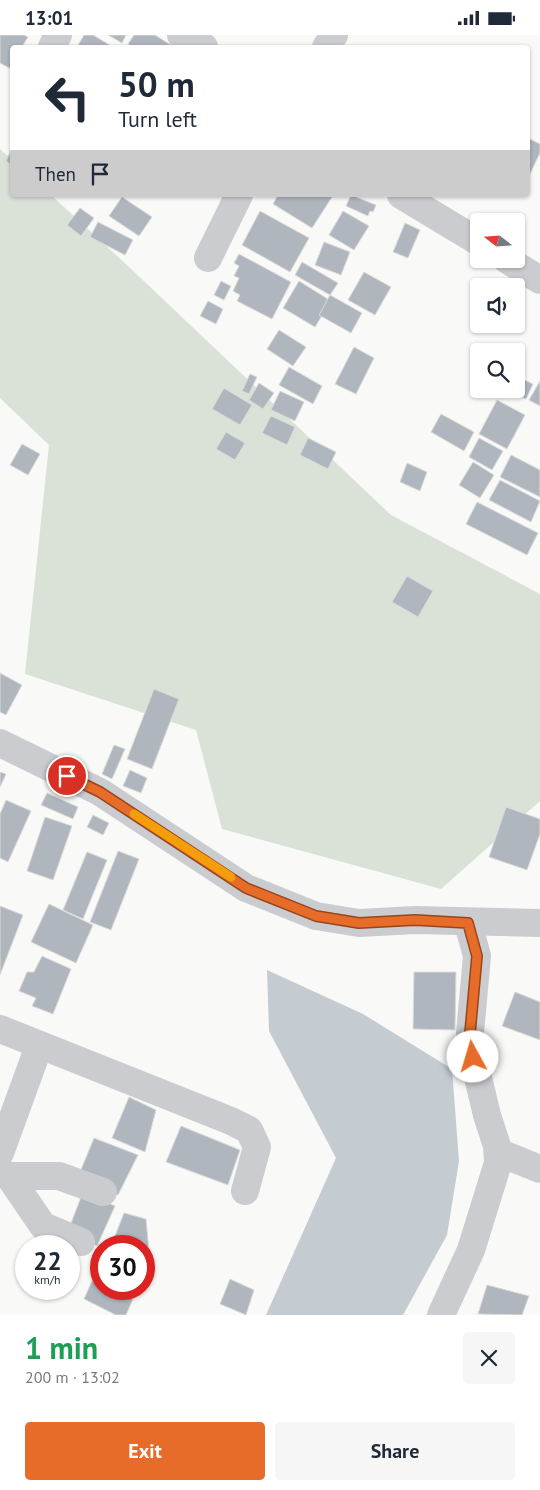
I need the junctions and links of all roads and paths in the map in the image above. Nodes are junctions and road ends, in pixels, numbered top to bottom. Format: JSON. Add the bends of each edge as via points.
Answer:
{"nodes":[{"id":1,"x":181,"y":35,"type":"edge"},
{"id":2,"x":200,"y":45,"type":"edge"},
{"id":3,"x":238,"y":197,"type":"edge"},
{"id":4,"x":404,"y":197,"type":"edge"},
{"id":5,"x":470,"y":237,"type":"edge"},
{"id":6,"x":208,"y":258,"type":"dead end"},
{"id":7,"x":521,"y":268,"type":"edge"},
{"id":8,"x":540,"y":280,"type":"edge"},
{"id":9,"x":0,"y":743,"type":"edge"},
{"id":10,"x":468,"y":923,"type":"junction"},
{"id":11,"x":540,"y":923,"type":"edge"},
{"id":12,"x":0,"y":1029,"type":"edge"},
{"id":13,"x":39,"y":1046,"type":"junction"},
{"id":14,"x":498,"y":1152,"type":"junction"},
{"id":15,"x":3,"y":1167,"type":"edge"},
{"id":16,"x":540,"y":1169,"type":"edge"},
{"id":17,"x":246,"y":1191,"type":"dead end"},
{"id":18,"x":103,"y":1193,"type":"dead end"},
{"id":19,"x":81,"y":1243,"type":"dead end"},
{"id":20,"x":441,"y":1315,"type":"edge"}],
"edges":[{"from":1,"to":2,"type":"street"},
{"from":3,"to":6,"type":"street"},
{"from":4,"to":5,"type":"street"},
{"from":7,"to":8,"type":"street"},
{"from":9,"to":10,"type":"street","via":[[100,792],[246,888],[316,916],[359,923],[415,920]]},
{"from":10,"to":11,"type":"street"},
{"from":10,"to":14,"type":"street","via":[[477,956],[470,1033],[473,1057]]},
{"from":12,"to":13,"type":"street"},
{"from":13,"to":15,"type":"street"},
{"from":13,"to":17,"type":"street","via":[[248,1130],[257,1147]]},
{"from":14,"to":16,"type":"street"},
{"from":14,"to":20,"type":"street","via":[[495,1177],[470,1250]]},
{"from":15,"to":18,"type":"street","via":[[58,1176]]},
{"from":15,"to":19,"type":"street","via":[[43,1226]]}]}
